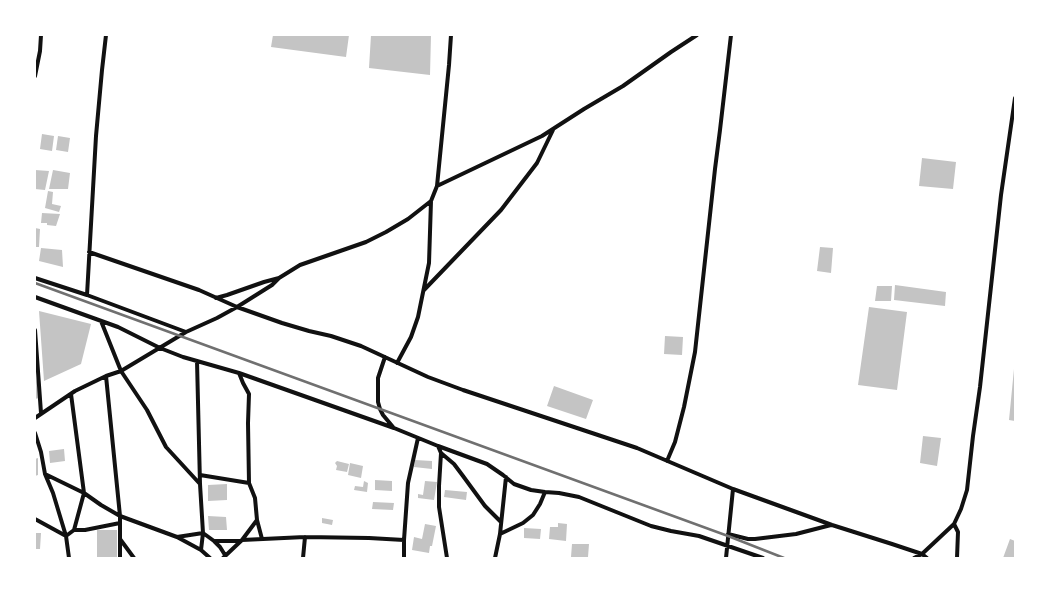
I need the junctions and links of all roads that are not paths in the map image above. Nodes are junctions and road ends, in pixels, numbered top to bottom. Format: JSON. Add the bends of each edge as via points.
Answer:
{"nodes":[{"id":1,"x":41,"y":35,"type":"edge"},
{"id":2,"x":106,"y":35,"type":"edge"},
{"id":3,"x":450,"y":35,"type":"edge"},
{"id":4,"x":697,"y":35,"type":"edge"},
{"id":5,"x":731,"y":35,"type":"edge"},
{"id":6,"x":35,"y":43,"type":"edge"},
{"id":7,"x":40,"y":44,"type":"junction"},
{"id":8,"x":35,"y":76,"type":"edge"},
{"id":9,"x":1015,"y":98,"type":"edge"},
{"id":10,"x":554,"y":129,"type":"junction"},
{"id":11,"x":437,"y":186,"type":"junction"},
{"id":12,"x":431,"y":201,"type":"junction"},
{"id":13,"x":90,"y":252,"type":"junction"},
{"id":14,"x":35,"y":278,"type":"edge"},
{"id":15,"x":279,"y":278,"type":"junction"},
{"id":16,"x":424,"y":290,"type":"junction"},
{"id":17,"x":87,"y":295,"type":"junction"},
{"id":18,"x":35,"y":296,"type":"edge"},
{"id":19,"x":216,"y":298,"type":"junction"},
{"id":20,"x":237,"y":307,"type":"junction"},
{"id":21,"x":101,"y":321,"type":"junction"},
{"id":22,"x":35,"y":330,"type":"edge"},
{"id":23,"x":186,"y":332,"type":"junction"},
{"id":24,"x":160,"y":348,"type":"junction"},
{"id":25,"x":385,"y":358,"type":"junction"},
{"id":26,"x":196,"y":361,"type":"junction"},
{"id":27,"x":397,"y":363,"type":"junction"},
{"id":28,"x":121,"y":371,"type":"junction"},
{"id":29,"x":238,"y":373,"type":"junction"},
{"id":30,"x":106,"y":376,"type":"junction"},
{"id":31,"x":71,"y":394,"type":"junction"},
{"id":32,"x":41,"y":413,"type":"junction"},
{"id":33,"x":35,"y":418,"type":"edge"},
{"id":34,"x":394,"y":428,"type":"junction"},
{"id":35,"x":35,"y":433,"type":"edge"},
{"id":36,"x":418,"y":438,"type":"junction"},
{"id":37,"x":438,"y":446,"type":"junction"},
{"id":38,"x":35,"y":447,"type":"edge"},
{"id":39,"x":41,"y":452,"type":"junction"},
{"id":40,"x":441,"y":453,"type":"junction"},
{"id":41,"x":666,"y":461,"type":"junction"},
{"id":42,"x":45,"y":474,"type":"junction"},
{"id":43,"x":200,"y":475,"type":"junction"},
{"id":44,"x":506,"y":477,"type":"junction"},
{"id":45,"x":249,"y":483,"type":"junction"},
{"id":46,"x":200,"y":484,"type":"junction"},
{"id":47,"x":733,"y":489,"type":"junction"},
{"id":48,"x":545,"y":492,"type":"junction"},
{"id":49,"x":84,"y":493,"type":"junction"},
{"id":50,"x":120,"y":516,"type":"junction"},
{"id":51,"x":35,"y":519,"type":"edge"},
{"id":52,"x":257,"y":520,"type":"junction"},
{"id":53,"x":501,"y":522,"type":"junction"},
{"id":54,"x":120,"y":523,"type":"junction"},
{"id":55,"x":954,"y":524,"type":"junction"},
{"id":56,"x":832,"y":525,"type":"junction"},
{"id":57,"x":74,"y":530,"type":"junction"},
{"id":58,"x":202,"y":533,"type":"junction"},
{"id":59,"x":500,"y":534,"type":"junction"},
{"id":60,"x":728,"y":534,"type":"junction"},
{"id":61,"x":66,"y":536,"type":"junction"},
{"id":62,"x":177,"y":537,"type":"junction"},
{"id":63,"x":305,"y":537,"type":"junction"},
{"id":64,"x":120,"y":538,"type":"junction"},
{"id":65,"x":262,"y":539,"type":"junction"},
{"id":66,"x":404,"y":540,"type":"junction"},
{"id":67,"x":214,"y":541,"type":"junction"},
{"id":68,"x":241,"y":541,"type":"junction"},
{"id":69,"x":727,"y":545,"type":"junction"},
{"id":70,"x":202,"y":550,"type":"junction"},
{"id":71,"x":922,"y":554,"type":"junction"},
{"id":72,"x":224,"y":557,"type":"edge"},
{"id":73,"x":958,"y":557,"type":"edge"},
{"id":74,"x":69,"y":558,"type":"edge"},
{"id":75,"x":120,"y":558,"type":"edge"},
{"id":76,"x":134,"y":558,"type":"edge"},
{"id":77,"x":210,"y":558,"type":"edge"},
{"id":78,"x":303,"y":558,"type":"edge"},
{"id":79,"x":404,"y":558,"type":"edge"},
{"id":80,"x":447,"y":558,"type":"edge"},
{"id":81,"x":495,"y":558,"type":"edge"},
{"id":82,"x":726,"y":558,"type":"edge"},
{"id":83,"x":763,"y":558,"type":"edge"},
{"id":84,"x":914,"y":558,"type":"edge"},
{"id":85,"x":927,"y":558,"type":"edge"}],
"edges":[{"from":1,"to":7,"type":"street"},
{"from":2,"to":13,"type":"street","via":[[97,129]]},
{"from":3,"to":11,"type":"street"},
{"from":4,"to":10,"type":"street"},
{"from":5,"to":41,"type":"street","via":[[695,352],[684,407]]},
{"from":6,"to":7,"type":"street"},
{"from":7,"to":8,"type":"street"},
{"from":9,"to":55,"type":"street","via":[[1001,195],[967,490]]},
{"from":10,"to":11,"type":"street"},
{"from":10,"to":16,"type":"street","via":[[537,163],[501,210]]},
{"from":11,"to":12,"type":"street"},
{"from":12,"to":15,"type":"street","via":[[386,232],[366,242],[300,265]]},
{"from":12,"to":16,"type":"street","via":[[429,263]]},
{"from":13,"to":17,"type":"street"},
{"from":13,"to":19,"type":"street"},
{"from":14,"to":17,"type":"street"},
{"from":15,"to":19,"type":"street"},
{"from":15,"to":20,"type":"street"},
{"from":16,"to":27,"type":"street","via":[[411,337]]},
{"from":17,"to":23,"type":"street"},
{"from":18,"to":21,"type":"street"},
{"from":19,"to":20,"type":"street"},
{"from":20,"to":23,"type":"street"},
{"from":20,"to":25,"type":"street","via":[[361,346]]},
{"from":21,"to":24,"type":"street"},
{"from":21,"to":28,"type":"street"},
{"from":22,"to":32,"type":"street"},
{"from":23,"to":24,"type":"street"},
{"from":24,"to":26,"type":"street"},
{"from":24,"to":28,"type":"street"},
{"from":25,"to":27,"type":"street"},
{"from":25,"to":34,"type":"street","via":[[378,378],[378,402],[383,415]]},
{"from":26,"to":29,"type":"street"},
{"from":26,"to":43,"type":"street"},
{"from":27,"to":41,"type":"street","via":[[463,390],[637,448]]},
{"from":28,"to":30,"type":"street"},
{"from":28,"to":46,"type":"street","via":[[166,448]]},
{"from":29,"to":34,"type":"street"},
{"from":29,"to":45,"type":"street","via":[[249,394]]},
{"from":30,"to":31,"type":"street"},
{"from":30,"to":50,"type":"street"},
{"from":31,"to":32,"type":"street"},
{"from":31,"to":49,"type":"street"},
{"from":32,"to":33,"type":"street"},
{"from":34,"to":36,"type":"street"},
{"from":35,"to":39,"type":"street"},
{"from":36,"to":37,"type":"street"},
{"from":36,"to":66,"type":"street","via":[[408,483]]},
{"from":37,"to":40,"type":"street"},
{"from":37,"to":44,"type":"street","via":[[487,464]]},
{"from":38,"to":39,"type":"street"},
{"from":39,"to":42,"type":"street"},
{"from":40,"to":53,"type":"street","via":[[454,464],[485,506]]},
{"from":40,"to":80,"type":"street","via":[[439,507]]},
{"from":41,"to":47,"type":"street"},
{"from":42,"to":49,"type":"street"},
{"from":42,"to":61,"type":"street","via":[[54,493]]},
{"from":43,"to":45,"type":"street"},
{"from":43,"to":46,"type":"street"},
{"from":44,"to":48,"type":"street","via":[[514,484]]},
{"from":44,"to":53,"type":"street"},
{"from":45,"to":52,"type":"street","via":[[255,498]]},
{"from":46,"to":58,"type":"street"},
{"from":47,"to":56,"type":"street"},
{"from":47,"to":60,"type":"street"},
{"from":48,"to":59,"type":"street","via":[[533,515]]},
{"from":48,"to":69,"type":"street","via":[[559,492],[579,497],[651,526],[700,536]]},
{"from":49,"to":50,"type":"street"},
{"from":49,"to":57,"type":"street"},
{"from":50,"to":54,"type":"street"},
{"from":50,"to":62,"type":"street"},
{"from":51,"to":61,"type":"street"},
{"from":52,"to":65,"type":"street"},
{"from":52,"to":68,"type":"street"},
{"from":53,"to":59,"type":"street"},
{"from":54,"to":57,"type":"street"},
{"from":54,"to":64,"type":"street"},
{"from":55,"to":71,"type":"street"},
{"from":55,"to":73,"type":"street","via":[[958,532]]},
{"from":56,"to":60,"type":"street","via":[[796,534],[755,539]]},
{"from":56,"to":71,"type":"street"},
{"from":57,"to":61,"type":"street"},
{"from":58,"to":62,"type":"street"},
{"from":58,"to":67,"type":"street"},
{"from":58,"to":70,"type":"street"},
{"from":59,"to":81,"type":"street"},
{"from":60,"to":69,"type":"street"},
{"from":61,"to":74,"type":"street"},
{"from":62,"to":70,"type":"street"},
{"from":63,"to":65,"type":"street"},
{"from":63,"to":66,"type":"street"},
{"from":63,"to":78,"type":"street"},
{"from":64,"to":75,"type":"street"},
{"from":64,"to":76,"type":"street"},
{"from":65,"to":68,"type":"street"},
{"from":66,"to":79,"type":"street"},
{"from":67,"to":68,"type":"street"},
{"from":67,"to":72,"type":"street"},
{"from":68,"to":72,"type":"street"},
{"from":69,"to":82,"type":"street"},
{"from":69,"to":83,"type":"street"},
{"from":70,"to":77,"type":"street"},
{"from":71,"to":84,"type":"street"},
{"from":71,"to":85,"type":"street"}]}
